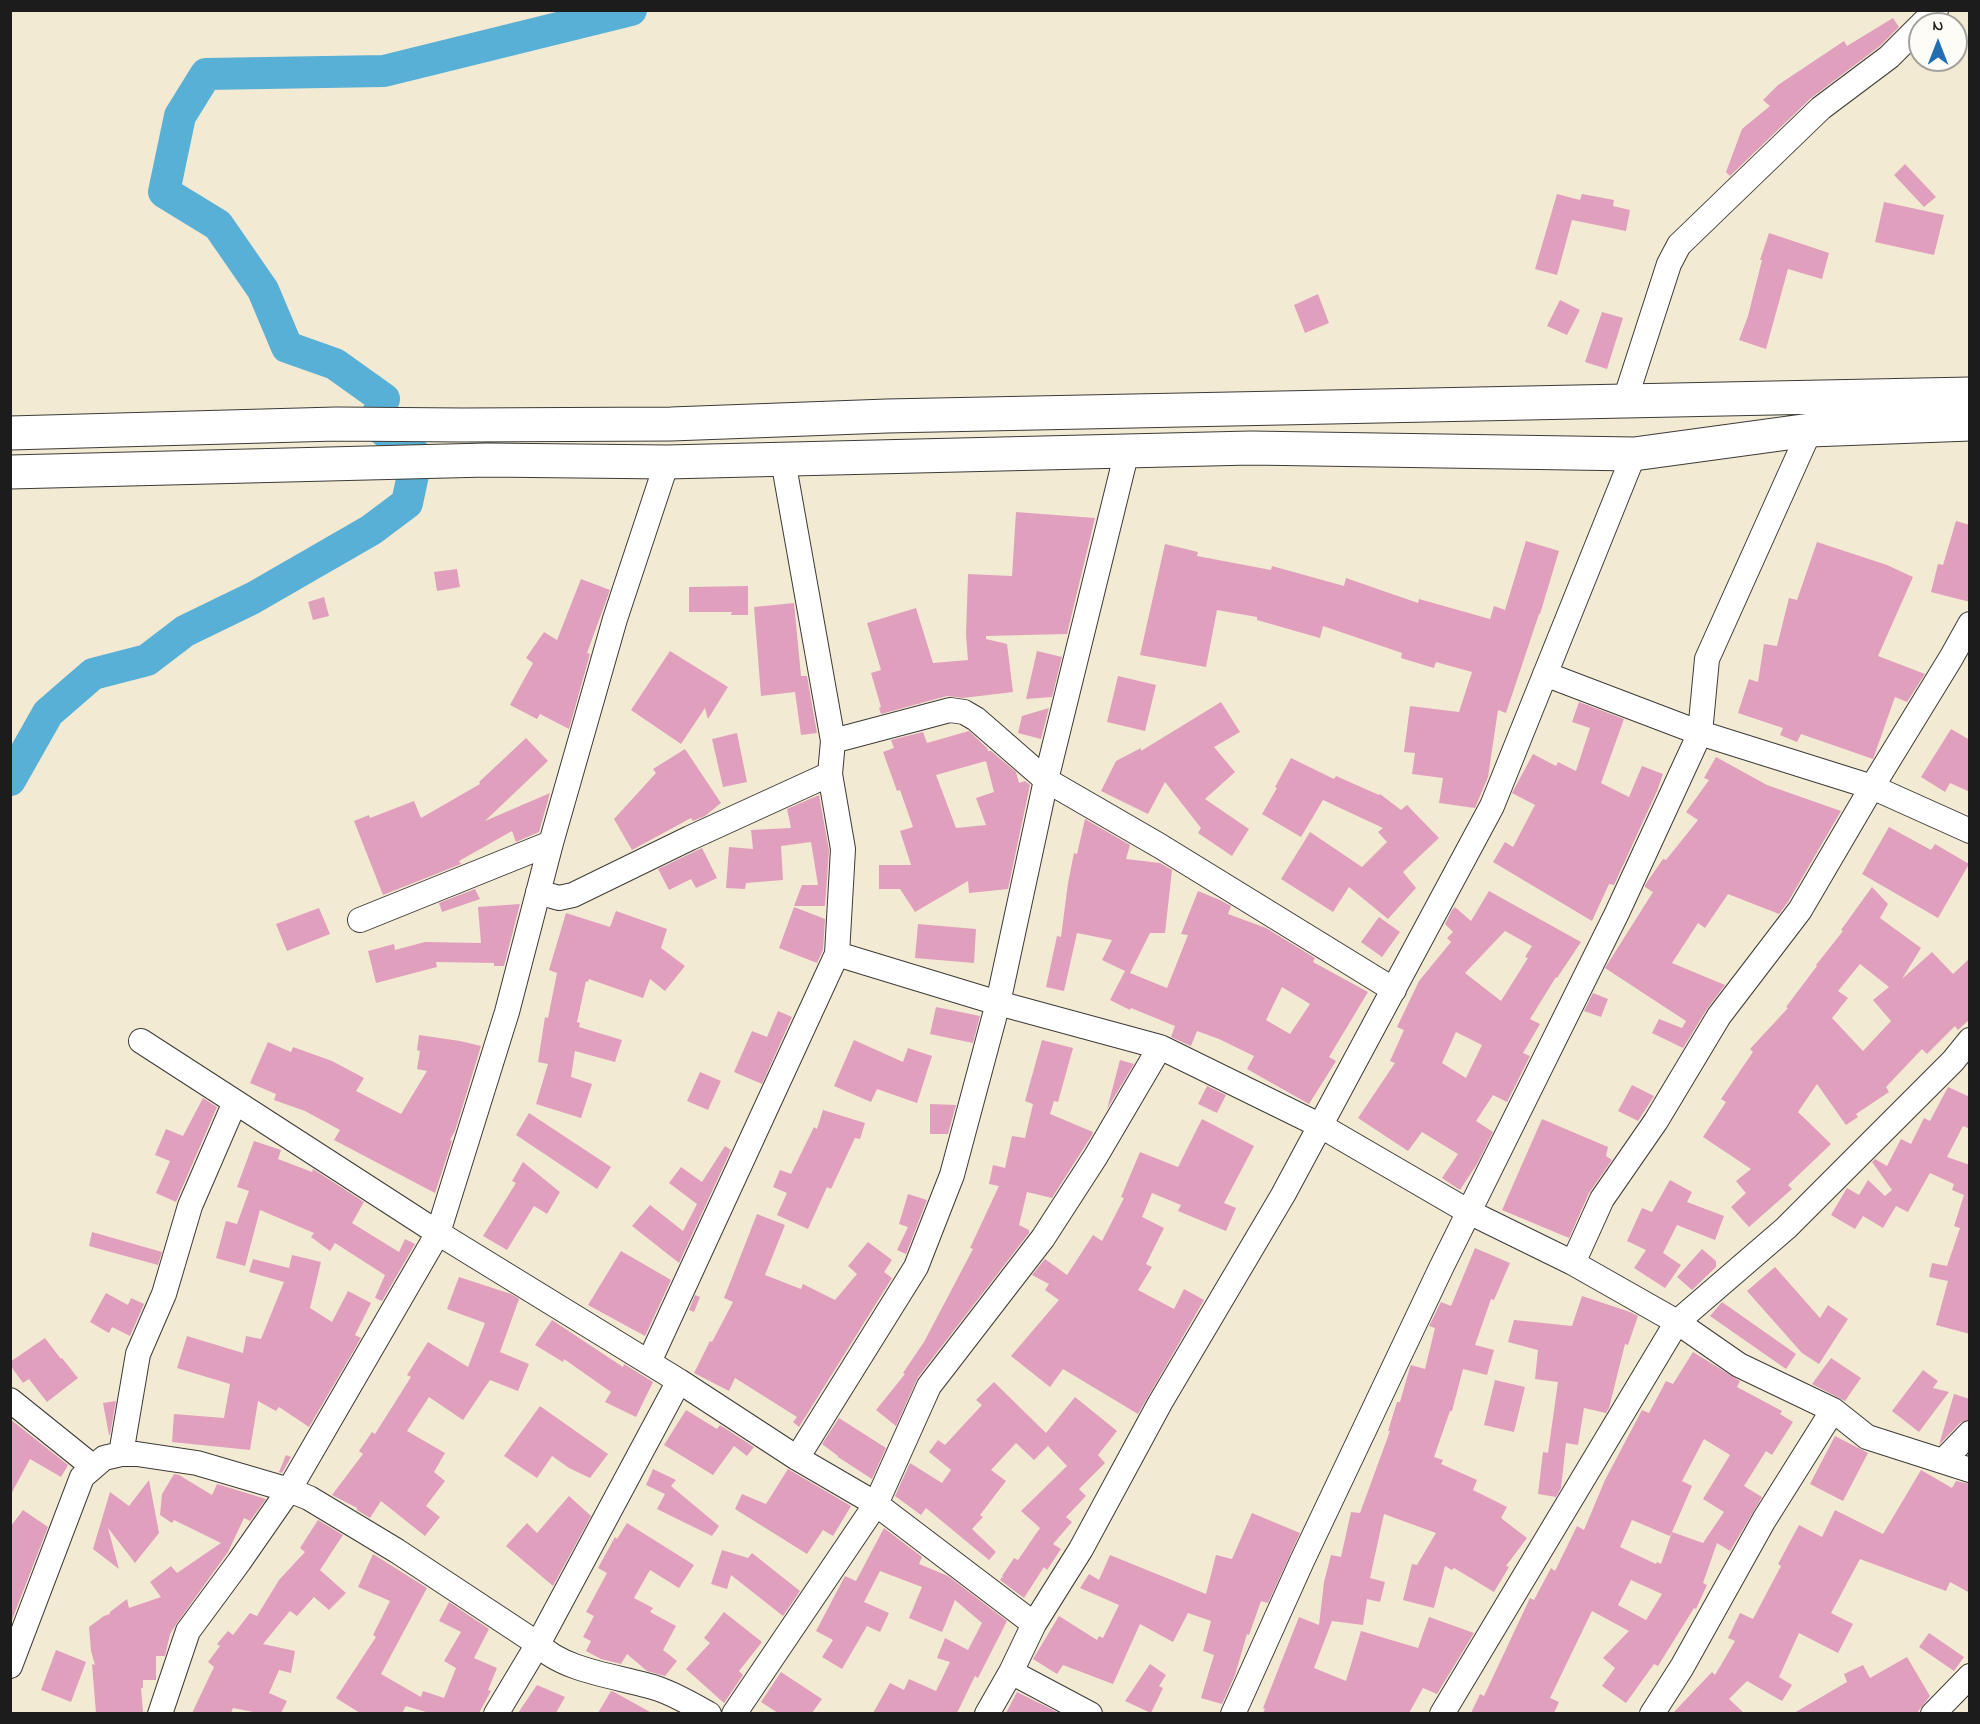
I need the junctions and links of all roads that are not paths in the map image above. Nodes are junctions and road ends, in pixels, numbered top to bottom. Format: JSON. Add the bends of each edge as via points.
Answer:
{"nodes":[{"id":1,"x":1908,"y":38,"type":"edge"},
{"id":2,"x":1970,"y":394,"type":"edge"},
{"id":3,"x":1625,"y":400,"type":"junction"},
{"id":4,"x":1250,"y":408,"type":"junction"},
{"id":5,"x":1970,"y":424,"type":"edge"},
{"id":6,"x":1810,"y":430,"type":"junction"},
{"id":7,"x":10,"y":433,"type":"edge"},
{"id":8,"x":1251,"y":448,"type":"junction"},
{"id":9,"x":1127,"y":451,"type":"junction"},
{"id":10,"x":1634,"y":454,"type":"junction"},
{"id":11,"x":783,"y":460,"type":"junction"},
{"id":12,"x":667,"y":462,"type":"junction"},
{"id":13,"x":10,"y":472,"type":"edge"},
{"id":14,"x":1970,"y":624,"type":"edge"},
{"id":15,"x":1545,"y":674,"type":"junction"},
{"id":16,"x":1700,"y":733,"type":"junction"},
{"id":17,"x":833,"y":741,"type":"junction"},
{"id":18,"x":830,"y":774,"type":"junction"},
{"id":19,"x":1046,"y":780,"type":"junction"},
{"id":20,"x":1872,"y":787,"type":"junction"},
{"id":21,"x":1970,"y":831,"type":"edge"},
{"id":22,"x":551,"y":843,"type":"junction"},
{"id":23,"x":538,"y":892,"type":"junction"},
{"id":24,"x":360,"y":921,"type":"dead end"},
{"id":25,"x":837,"y":954,"type":"junction"},
{"id":26,"x":1394,"y":990,"type":"junction"},
{"id":27,"x":998,"y":1004,"type":"junction"},
{"id":28,"x":1970,"y":1040,"type":"edge"},
{"id":29,"x":141,"y":1041,"type":"dead end"},
{"id":30,"x":1160,"y":1047,"type":"junction"},
{"id":31,"x":235,"y":1102,"type":"junction"},
{"id":32,"x":1321,"y":1125,"type":"junction"},
{"id":33,"x":1469,"y":1212,"type":"junction"},
{"id":34,"x":438,"y":1233,"type":"junction"},
{"id":35,"x":1573,"y":1263,"type":"junction"},
{"id":36,"x":1677,"y":1322,"type":"junction"},
{"id":37,"x":649,"y":1362,"type":"junction"},
{"id":38,"x":679,"y":1381,"type":"junction"},
{"id":39,"x":10,"y":1400,"type":"edge"},
{"id":40,"x":1833,"y":1410,"type":"junction"},
{"id":41,"x":1970,"y":1433,"type":"edge"},
{"id":42,"x":120,"y":1454,"type":"junction"},
{"id":43,"x":797,"y":1458,"type":"junction"},
{"id":44,"x":1943,"y":1461,"type":"junction"},
{"id":45,"x":92,"y":1467,"type":"junction"},
{"id":46,"x":1970,"y":1470,"type":"edge"},
{"id":47,"x":289,"y":1490,"type":"junction"},
{"id":48,"x":876,"y":1504,"type":"junction"},
{"id":49,"x":1034,"y":1624,"type":"junction"},
{"id":50,"x":538,"y":1644,"type":"junction"},
{"id":51,"x":10,"y":1666,"type":"edge"},
{"id":52,"x":1011,"y":1672,"type":"junction"},
{"id":53,"x":1970,"y":1676,"type":"edge"},
{"id":54,"x":160,"y":1713,"type":"edge"},
{"id":55,"x":495,"y":1713,"type":"edge"},
{"id":56,"x":709,"y":1713,"type":"edge"},
{"id":57,"x":734,"y":1713,"type":"edge"},
{"id":58,"x":987,"y":1713,"type":"edge"},
{"id":59,"x":1090,"y":1713,"type":"edge"},
{"id":60,"x":1233,"y":1713,"type":"edge"},
{"id":61,"x":1442,"y":1713,"type":"edge"},
{"id":62,"x":1652,"y":1713,"type":"edge"},
{"id":63,"x":1933,"y":1713,"type":"edge"}],
"edges":[{"from":1,"to":3,"type":"street","via":[[1821,108],[1679,245],[1669,264]]},
{"from":2,"to":3,"type":"highway"},
{"from":3,"to":4,"type":"highway"},
{"from":4,"to":7,"type":"highway","via":[[671,424],[336,424]]},
{"from":4,"to":8,"type":"highway"},
{"from":5,"to":6,"type":"highway"},
{"from":6,"to":10,"type":"highway"},
{"from":6,"to":16,"type":"street","via":[[1707,659]]},
{"from":8,"to":9,"type":"highway"},
{"from":8,"to":10,"type":"highway"},
{"from":9,"to":11,"type":"highway"},
{"from":9,"to":19,"type":"street"},
{"from":10,"to":15,"type":"street"},
{"from":11,"to":12,"type":"highway"},
{"from":11,"to":17,"type":"street"},
{"from":12,"to":13,"type":"highway","via":[[487,460]]},
{"from":12,"to":22,"type":"street","via":[[615,619]]},
{"from":14,"to":20,"type":"street"},
{"from":15,"to":16,"type":"street"},
{"from":15,"to":26,"type":"street","via":[[1492,806]]},
{"from":16,"to":20,"type":"street"},
{"from":16,"to":33,"type":"street","via":[[1617,913]]},
{"from":17,"to":18,"type":"street"},
{"from":17,"to":19,"type":"street","via":[[950,710],[964,712]]},
{"from":18,"to":23,"type":"street","via":[[573,895],[559,898]]},
{"from":18,"to":25,"type":"street","via":[[843,849]]},
{"from":19,"to":26,"type":"street"},
{"from":19,"to":27,"type":"street"},
{"from":20,"to":21,"type":"street"},
{"from":20,"to":35,"type":"street","via":[[1800,910],[1719,1016],[1656,1121],[1602,1199]]},
{"from":22,"to":23,"type":"street"},
{"from":22,"to":24,"type":"street"},
{"from":23,"to":34,"type":"street","via":[[507,1012]]},
{"from":25,"to":27,"type":"street"},
{"from":25,"to":37,"type":"street"},
{"from":26,"to":32,"type":"street"},
{"from":27,"to":30,"type":"street"},
{"from":27,"to":43,"type":"street","via":[[952,1175],[916,1266]]},
{"from":28,"to":36,"type":"street","via":[[1786,1228]]},
{"from":29,"to":31,"type":"street"},
{"from":30,"to":32,"type":"street"},
{"from":30,"to":48,"type":"street","via":[[1043,1238],[929,1386]]},
{"from":31,"to":34,"type":"street"},
{"from":31,"to":42,"type":"street","via":[[190,1206],[164,1294],[138,1354]]},
{"from":32,"to":33,"type":"street"},
{"from":32,"to":49,"type":"street","via":[[1284,1195],[1160,1403],[1081,1550]]},
{"from":33,"to":35,"type":"street"},
{"from":33,"to":60,"type":"street"},
{"from":34,"to":37,"type":"street"},
{"from":34,"to":47,"type":"street"},
{"from":35,"to":36,"type":"street"},
{"from":36,"to":40,"type":"street","via":[[1738,1365]]},
{"from":36,"to":61,"type":"street"},
{"from":37,"to":38,"type":"street"},
{"from":38,"to":43,"type":"street"},
{"from":38,"to":50,"type":"street"},
{"from":39,"to":45,"type":"street"},
{"from":40,"to":44,"type":"street","via":[[1867,1437]]},
{"from":40,"to":62,"type":"street"},
{"from":41,"to":44,"type":"street"},
{"from":42,"to":45,"type":"street","via":[[104,1458]]},
{"from":42,"to":47,"type":"street","via":[[197,1463]]},
{"from":43,"to":48,"type":"street"},
{"from":44,"to":46,"type":"street"},
{"from":45,"to":51,"type":"street","via":[[82,1477],[67,1511]]},
{"from":47,"to":50,"type":"street","via":[[397,1551]]},
{"from":47,"to":54,"type":"street","via":[[188,1631]]},
{"from":48,"to":49,"type":"street"},
{"from":48,"to":57,"type":"street"},
{"from":49,"to":52,"type":"street"},
{"from":50,"to":55,"type":"street"},
{"from":50,"to":56,"type":"street","via":[[551,1656],[603,1676],[660,1689]]},
{"from":52,"to":58,"type":"street"},
{"from":52,"to":59,"type":"street"},
{"from":53,"to":63,"type":"street"}]}
